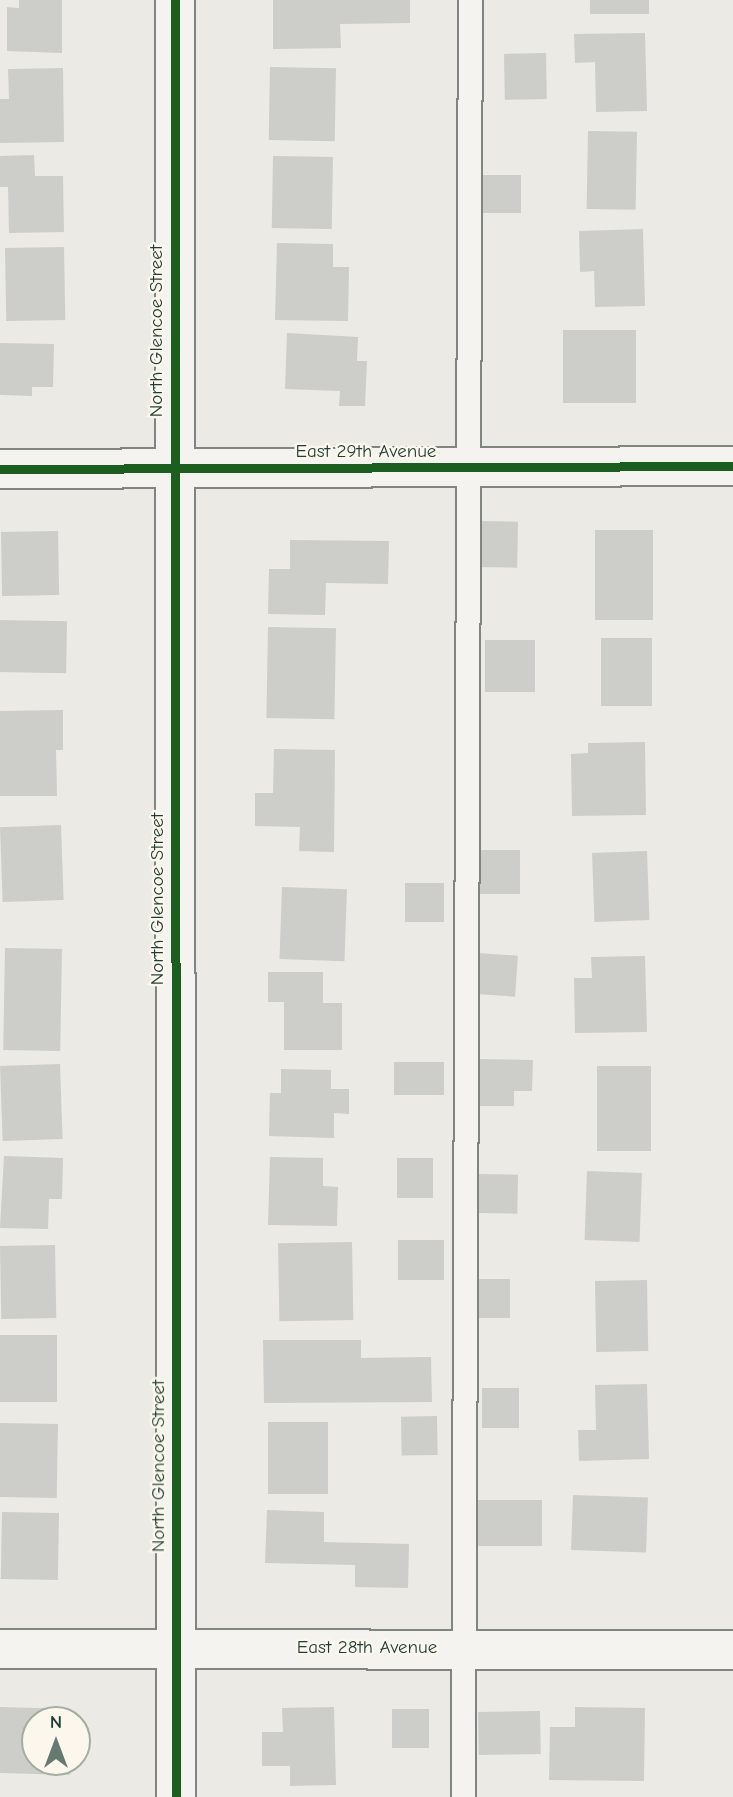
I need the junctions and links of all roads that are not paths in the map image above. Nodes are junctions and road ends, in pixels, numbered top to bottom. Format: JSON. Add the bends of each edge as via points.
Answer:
{"nodes":[{"id":1,"x":175,"y":0,"type":"edge"},
{"id":2,"x":470,"y":0,"type":"edge"},
{"id":3,"x":733,"y":466,"type":"edge"},
{"id":4,"x":470,"y":469,"type":"junction"},
{"id":5,"x":0,"y":470,"type":"edge"},
{"id":6,"x":174,"y":471,"type":"junction"},
{"id":7,"x":177,"y":1648,"type":"junction"},
{"id":8,"x":463,"y":1648,"type":"junction"},
{"id":9,"x":0,"y":1649,"type":"edge"},
{"id":10,"x":733,"y":1650,"type":"edge"},
{"id":11,"x":176,"y":1797,"type":"edge"},
{"id":12,"x":463,"y":1797,"type":"edge"}],
"edges":[{"from":1,"to":6,"type":"street","name":"North Glencoe Street"},
{"from":2,"to":4,"type":"lane"},
{"from":3,"to":4,"type":"street","name":"East 29th Avenue"},
{"from":4,"to":6,"type":"street","name":"East 29th Avenue"},
{"from":4,"to":8,"type":"lane"},
{"from":5,"to":6,"type":"street","name":"East 29th Avenue"},
{"from":6,"to":7,"type":"street","name":"North Glencoe Street"},
{"from":7,"to":8,"type":"street","name":"East 28th Avenue"},
{"from":7,"to":9,"type":"street","name":"East 28th Avenue"},
{"from":7,"to":11,"type":"street","name":"North Glencoe Street"},
{"from":8,"to":10,"type":"street","name":"East 28th Avenue"},
{"from":8,"to":12,"type":"lane"}]}
